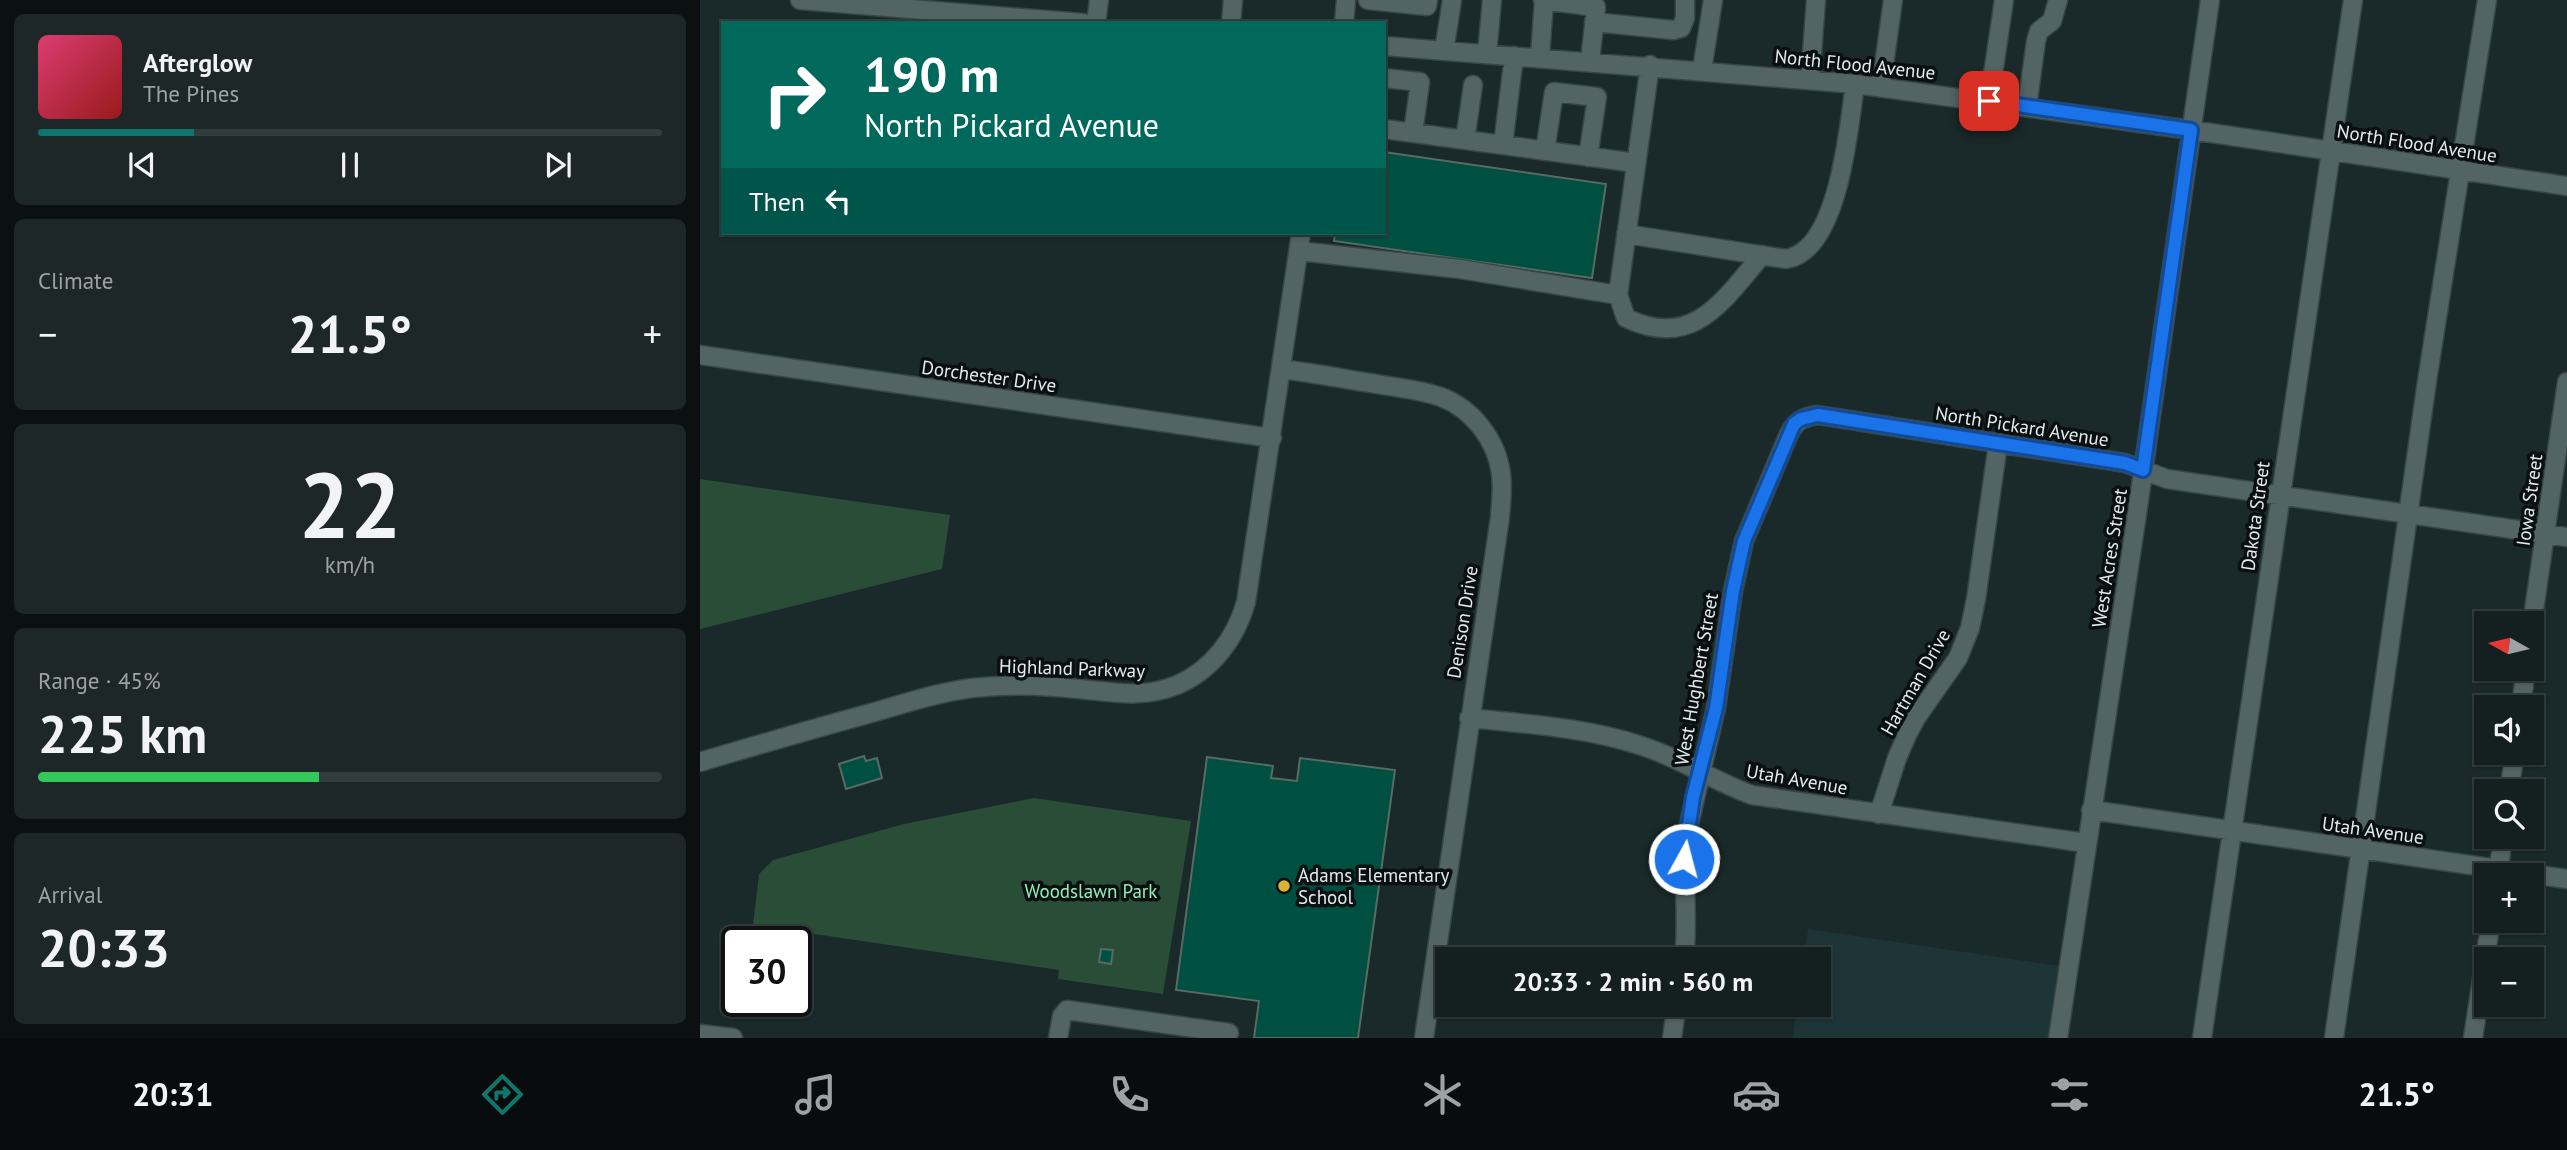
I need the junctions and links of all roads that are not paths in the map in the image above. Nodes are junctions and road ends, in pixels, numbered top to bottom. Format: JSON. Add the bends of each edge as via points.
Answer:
{"nodes":[{"id":1,"x":800,"y":0,"type":"edge"},
{"id":2,"x":1099,"y":0,"type":"edge"},
{"id":3,"x":1233,"y":0,"type":"edge"},
{"id":4,"x":1346,"y":0,"type":"edge"},
{"id":5,"x":1368,"y":0,"type":"edge"},
{"id":6,"x":1428,"y":0,"type":"edge"},
{"id":7,"x":1452,"y":0,"type":"edge"},
{"id":8,"x":1492,"y":0,"type":"edge"},
{"id":9,"x":1543,"y":0,"type":"edge"},
{"id":10,"x":1685,"y":0,"type":"edge"},
{"id":11,"x":1713,"y":0,"type":"edge"},
{"id":12,"x":1816,"y":0,"type":"edge"},
{"id":13,"x":1893,"y":0,"type":"edge"},
{"id":14,"x":2004,"y":0,"type":"edge"},
{"id":15,"x":2058,"y":0,"type":"edge"},
{"id":16,"x":2210,"y":0,"type":"edge"},
{"id":17,"x":2353,"y":0,"type":"edge"},
{"id":18,"x":2487,"y":0,"type":"edge"},
{"id":19,"x":889,"y":3,"type":"edge"},
{"id":20,"x":1596,"y":10,"type":"edge"},
{"id":21,"x":1064,"y":21,"type":"edge"},
{"id":22,"x":1096,"y":21,"type":"edge"},
{"id":23,"x":1231,"y":21,"type":"edge"},
{"id":24,"x":1344,"y":21,"type":"edge"},
{"id":25,"x":1386,"y":46,"type":"edge"},
{"id":26,"x":1444,"y":51,"type":"junction"},
{"id":27,"x":1487,"y":54,"type":"junction"},
{"id":28,"x":1514,"y":56,"type":"junction"},
{"id":29,"x":1540,"y":57,"type":"junction"},
{"id":30,"x":1590,"y":61,"type":"junction"},
{"id":31,"x":1650,"y":65,"type":"junction"},
{"id":32,"x":1702,"y":70,"type":"junction"},
{"id":33,"x":1386,"y":78,"type":"edge"},
{"id":34,"x":1810,"y":79,"type":"junction"},
{"id":35,"x":1855,"y":83,"type":"junction"},
{"id":36,"x":1473,"y":85,"type":"dead end"},
{"id":37,"x":1881,"y":87,"type":"junction"},
{"id":38,"x":1989,"y":101,"type":"junction"},
{"id":39,"x":2027,"y":107,"type":"junction"},
{"id":40,"x":1386,"y":129,"type":"edge"},
{"id":41,"x":2191,"y":130,"type":"junction"},
{"id":42,"x":1413,"y":133,"type":"junction"},
{"id":43,"x":1465,"y":140,"type":"junction"},
{"id":44,"x":1503,"y":145,"type":"junction"},
{"id":45,"x":1545,"y":151,"type":"junction"},
{"id":46,"x":2330,"y":152,"type":"junction"},
{"id":47,"x":1588,"y":157,"type":"junction"},
{"id":48,"x":1636,"y":163,"type":"junction"},
{"id":49,"x":2460,"y":172,"type":"junction"},
{"id":50,"x":2567,"y":186,"type":"edge"},
{"id":51,"x":1626,"y":234,"type":"junction"},
{"id":52,"x":1300,"y":242,"type":"edge"},
{"id":53,"x":1762,"y":256,"type":"junction"},
{"id":54,"x":1618,"y":295,"type":"junction"},
{"id":55,"x":700,"y":355,"type":"edge"},
{"id":56,"x":1281,"y":369,"type":"junction"},
{"id":57,"x":2567,"y":382,"type":"edge"},
{"id":58,"x":1801,"y":419,"type":"joint"},
{"id":59,"x":1272,"y":438,"type":"junction"},
{"id":60,"x":1998,"y":444,"type":"junction"},
{"id":61,"x":2143,"y":470,"type":"junction"},
{"id":62,"x":2279,"y":496,"type":"junction"},
{"id":63,"x":2409,"y":514,"type":"junction"},
{"id":64,"x":2545,"y":534,"type":"junction"},
{"id":65,"x":2567,"y":537,"type":"edge"},
{"id":66,"x":2534,"y":611,"type":"edge"},
{"id":67,"x":1469,"y":718,"type":"junction"},
{"id":68,"x":700,"y":762,"type":"edge"},
{"id":69,"x":1699,"y":772,"type":"junction"},
{"id":70,"x":2091,"y":810,"type":"junction"},
{"id":71,"x":1879,"y":814,"type":"junction"},
{"id":72,"x":2232,"y":831,"type":"junction"},
{"id":73,"x":2086,"y":843,"type":"junction"},
{"id":74,"x":2362,"y":849,"type":"junction"},
{"id":75,"x":2474,"y":868,"type":"edge"},
{"id":76,"x":2544,"y":877,"type":"edge"},
{"id":77,"x":2567,"y":879,"type":"edge"},
{"id":78,"x":2489,"y":933,"type":"edge"},
{"id":79,"x":1685,"y":947,"type":"edge"},
{"id":80,"x":1675,"y":1017,"type":"edge"},
{"id":81,"x":1229,"y":1033,"type":"dead end"},
{"id":82,"x":700,"y":1034,"type":"edge"},
{"id":83,"x":733,"y":1038,"type":"edge"},
{"id":84,"x":1058,"y":1038,"type":"edge"},
{"id":85,"x":1424,"y":1038,"type":"edge"},
{"id":86,"x":1672,"y":1038,"type":"edge"},
{"id":87,"x":2058,"y":1038,"type":"edge"},
{"id":88,"x":2202,"y":1038,"type":"edge"},
{"id":89,"x":2334,"y":1038,"type":"edge"},
{"id":90,"x":2473,"y":1038,"type":"edge"}],
"edges":[{"from":1,"to":19,"type":"street"},
{"from":2,"to":22,"type":"street"},
{"from":3,"to":23,"type":"street"},
{"from":4,"to":24,"type":"street"},
{"from":5,"to":6,"type":"street","via":[[1427,6]]},
{"from":7,"to":26,"type":"street"},
{"from":8,"to":27,"type":"street"},
{"from":9,"to":20,"type":"street"},
{"from":9,"to":29,"type":"street"},
{"from":10,"to":20,"type":"street","via":[[1681,28],[1673,30],[1629,25]]},
{"from":11,"to":32,"type":"street"},
{"from":12,"to":34,"type":"street"},
{"from":13,"to":37,"type":"street"},
{"from":14,"to":38,"type":"street"},
{"from":15,"to":39,"type":"street","via":[[2052,21],[2039,31],[2036,41]]},
{"from":16,"to":41,"type":"street","name":"West Acres Street"},
{"from":17,"to":46,"type":"street","name":"Dakota Street"},
{"from":18,"to":49,"type":"street"},
{"from":19,"to":21,"type":"street"},
{"from":20,"to":30,"type":"street"},
{"from":25,"to":26,"type":"street","name":"North Flood Avenue"},
{"from":26,"to":27,"type":"street","name":"North Flood Avenue"},
{"from":27,"to":28,"type":"street","name":"North Flood Avenue"},
{"from":28,"to":29,"type":"street","name":"North Flood Avenue"},
{"from":28,"to":44,"type":"street"},
{"from":29,"to":30,"type":"street","name":"North Flood Avenue"},
{"from":30,"to":31,"type":"street","name":"North Flood Avenue"},
{"from":31,"to":32,"type":"street","name":"North Flood Avenue"},
{"from":31,"to":48,"type":"street"},
{"from":32,"to":34,"type":"street","name":"North Flood Avenue"},
{"from":33,"to":42,"type":"street","via":[[1420,82]]},
{"from":34,"to":35,"type":"street","name":"North Flood Avenue"},
{"from":35,"to":37,"type":"street","name":"North Flood Avenue"},
{"from":35,"to":53,"type":"street","via":[[1843,163],[1822,230],[1802,253],[1786,259]]},
{"from":36,"to":43,"type":"street"},
{"from":37,"to":38,"type":"street","name":"North Flood Avenue"},
{"from":38,"to":39,"type":"street","name":"North Flood Avenue"},
{"from":39,"to":41,"type":"street","name":"North Flood Avenue"},
{"from":40,"to":42,"type":"street"},
{"from":41,"to":46,"type":"street","name":"North Flood Avenue"},
{"from":41,"to":61,"type":"street","name":"West Acres Street"},
{"from":42,"to":43,"type":"street"},
{"from":43,"to":44,"type":"street"},
{"from":44,"to":45,"type":"street"},
{"from":45,"to":47,"type":"street"},
{"from":45,"to":47,"type":"street","via":[[1554,92],[1597,97]]},
{"from":46,"to":49,"type":"street","name":"North Flood Avenue"},
{"from":46,"to":62,"type":"street","name":"Dakota Street"},
{"from":47,"to":48,"type":"street"},
{"from":48,"to":51,"type":"street"},
{"from":49,"to":50,"type":"street","name":"North Flood Avenue"},
{"from":49,"to":63,"type":"street"},
{"from":51,"to":53,"type":"street"},
{"from":51,"to":54,"type":"street"},
{"from":52,"to":54,"type":"street"},
{"from":52,"to":56,"type":"street","name":"Highland Parkway"},
{"from":53,"to":54,"type":"street","via":[[1700,320],[1676,330],[1645,327],[1626,318]]},
{"from":55,"to":59,"type":"street","name":"Dorchester Drive"},
{"from":56,"to":59,"type":"street","name":"Highland Parkway"},
{"from":56,"to":67,"type":"street","name":"Denison Drive","via":[[1441,397],[1473,417],[1493,445],[1502,477],[1501,506]]},
{"from":57,"to":64,"type":"street","name":"Iowa Street"},
{"from":58,"to":60,"type":"street","name":"North Pickard Avenue","via":[[1818,415]]},
{"from":58,"to":69,"type":"street","name":"West Hughbert Street","via":[[1789,434],[1744,541],[1716,708]]},
{"from":59,"to":68,"type":"street","name":"Highland Parkway","via":[[1244,612],[1228,643],[1191,678],[1164,690],[1135,695],[1018,686],[929,695]]},
{"from":60,"to":61,"type":"street","name":"North Pickard Avenue","via":[[2125,463]]},
{"from":60,"to":71,"type":"street","name":"Hartman Drive","via":[[1970,628],[1958,658],[1907,735]]},
{"from":61,"to":62,"type":"street","name":"North Pickard Avenue","via":[[2166,479]]},
{"from":61,"to":70,"type":"street","name":"West Acres Street"},
{"from":62,"to":63,"type":"street","name":"North Pickard Avenue"},
{"from":62,"to":72,"type":"street","name":"Dakota Street"},
{"from":63,"to":64,"type":"street","name":"North Pickard Avenue"},
{"from":63,"to":74,"type":"street"},
{"from":64,"to":65,"type":"street","name":"North Pickard Avenue"},
{"from":64,"to":66,"type":"street","name":"Iowa Street"},
{"from":67,"to":69,"type":"street","name":"Utah Avenue","via":[[1618,738]]},
{"from":67,"to":85,"type":"street","name":"Denison Drive"},
{"from":69,"to":71,"type":"street","name":"Utah Avenue","via":[[1752,795]]},
{"from":69,"to":79,"type":"street","name":"West Hughbert Street","via":[[1684,859]]},
{"from":70,"to":72,"type":"street","name":"Utah Avenue"},
{"from":70,"to":73,"type":"street","name":"West Acres Street"},
{"from":71,"to":73,"type":"street","name":"Utah Avenue"},
{"from":72,"to":74,"type":"street","name":"Utah Avenue"},
{"from":72,"to":88,"type":"street","name":"Dakota Street"},
{"from":73,"to":87,"type":"street","name":"West Acres Street"},
{"from":74,"to":75,"type":"street","name":"Utah Avenue"},
{"from":74,"to":89,"type":"street"},
{"from":76,"to":77,"type":"street","name":"Utah Avenue"},
{"from":78,"to":90,"type":"street"},
{"from":80,"to":86,"type":"street"},
{"from":81,"to":84,"type":"street","via":[[1067,1010]]},
{"from":82,"to":83,"type":"street"}]}
